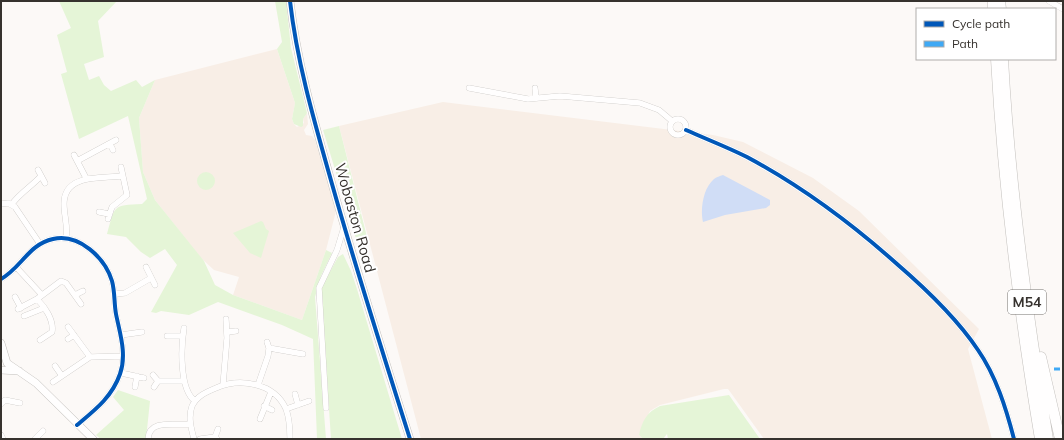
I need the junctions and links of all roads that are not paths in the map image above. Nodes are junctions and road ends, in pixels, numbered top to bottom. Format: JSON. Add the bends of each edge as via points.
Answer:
{"nodes":[{"id":1,"x":290,"y":1,"type":"edge"},
{"id":2,"x":1049,"y":1,"type":"edge"},
{"id":3,"x":1063,"y":9,"type":"edge"},
{"id":4,"x":996,"y":60,"type":"edge"},
{"id":5,"x":1003,"y":60,"type":"edge"},
{"id":6,"x":470,"y":88,"type":"dead end"},
{"id":7,"x":535,"y":88,"type":"dead end"},
{"id":8,"x":536,"y":98,"type":"junction"},
{"id":9,"x":672,"y":121,"type":"junction"},
{"id":10,"x":686,"y":130,"type":"junction"},
{"id":11,"x":116,"y":140,"type":"dead end"},
{"id":12,"x":110,"y":144,"type":"junction"},
{"id":13,"x":114,"y":150,"type":"dead end"},
{"id":14,"x":1012,"y":165,"type":"junction"},
{"id":15,"x":121,"y":167,"type":"dead end"},
{"id":16,"x":38,"y":170,"type":"dead end"},
{"id":17,"x":41,"y":176,"type":"junction"},
{"id":18,"x":122,"y":176,"type":"junction"},
{"id":19,"x":86,"y":178,"type":"junction"},
{"id":20,"x":45,"y":183,"type":"dead end"},
{"id":21,"x":1,"y":204,"type":"edge"},
{"id":22,"x":12,"y":204,"type":"junction"},
{"id":23,"x":100,"y":212,"type":"dead end"},
{"id":24,"x":344,"y":227,"type":"junction"},
{"id":25,"x":66,"y":238,"type":"junction"},
{"id":26,"x":40,"y":244,"type":"junction"},
{"id":27,"x":146,"y":267,"type":"dead end"},
{"id":28,"x":17,"y":268,"type":"junction"},
{"id":29,"x":151,"y":278,"type":"junction"},
{"id":30,"x":1,"y":279,"type":"edge"},
{"id":31,"x":155,"y":285,"type":"dead end"},
{"id":32,"x":83,"y":291,"type":"dead end"},
{"id":33,"x":115,"y":294,"type":"junction"},
{"id":34,"x":75,"y":295,"type":"junction"},
{"id":35,"x":15,"y":297,"type":"dead end"},
{"id":36,"x":39,"y":297,"type":"junction"},
{"id":37,"x":81,"y":304,"type":"dead end"},
{"id":38,"x":44,"y":308,"type":"junction"},
{"id":39,"x":24,"y":316,"type":"dead end"},
{"id":40,"x":226,"y":319,"type":"dead end"},
{"id":41,"x":68,"y":327,"type":"dead end"},
{"id":42,"x":184,"y":328,"type":"dead end"},
{"id":43,"x":236,"y":331,"type":"dead end"},
{"id":44,"x":142,"y":332,"type":"dead end"},
{"id":45,"x":227,"y":332,"type":"junction"},
{"id":46,"x":121,"y":334,"type":"junction"},
{"id":47,"x":74,"y":335,"type":"junction"},
{"id":48,"x":168,"y":336,"type":"dead end"},
{"id":49,"x":183,"y":336,"type":"junction"},
{"id":50,"x":68,"y":339,"type":"dead end"},
{"id":51,"x":40,"y":340,"type":"dead end"},
{"id":52,"x":1,"y":343,"type":"edge"},
{"id":53,"x":303,"y":354,"type":"dead end"},
{"id":54,"x":123,"y":356,"type":"junction"},
{"id":55,"x":90,"y":357,"type":"junction"},
{"id":56,"x":4,"y":364,"type":"edge"},
{"id":57,"x":55,"y":366,"type":"dead end"},
{"id":58,"x":121,"y":373,"type":"junction"},
{"id":59,"x":153,"y":375,"type":"dead end"},
{"id":60,"x":62,"y":376,"type":"junction"},
{"id":61,"x":137,"y":376,"type":"junction"},
{"id":62,"x":144,"y":378,"type":"dead end"},
{"id":63,"x":158,"y":381,"type":"junction"},
{"id":64,"x":183,"y":381,"type":"junction"},
{"id":65,"x":53,"y":382,"type":"dead end"},
{"id":66,"x":222,"y":385,"type":"junction"},
{"id":67,"x":258,"y":385,"type":"junction"},
{"id":68,"x":135,"y":387,"type":"dead end"},
{"id":69,"x":154,"y":387,"type":"dead end"},
{"id":70,"x":271,"y":392,"type":"junction"},
{"id":71,"x":295,"y":394,"type":"dead end"},
{"id":72,"x":195,"y":401,"type":"junction"},
{"id":73,"x":309,"y":401,"type":"dead end"},
{"id":74,"x":20,"y":403,"type":"dead end"},
{"id":75,"x":1,"y":404,"type":"edge"},
{"id":76,"x":298,"y":405,"type":"junction"},
{"id":77,"x":264,"y":406,"type":"junction"},
{"id":78,"x":326,"y":408,"type":"dead end"},
{"id":79,"x":286,"y":409,"type":"junction"},
{"id":80,"x":272,"y":410,"type":"dead end"},
{"id":81,"x":260,"y":419,"type":"dead end"},
{"id":82,"x":190,"y":424,"type":"junction"},
{"id":83,"x":78,"y":425,"type":"junction"},
{"id":84,"x":218,"y":429,"type":"dead end"},
{"id":85,"x":43,"y":431,"type":"dead end"},
{"id":86,"x":1,"y":435,"type":"edge"},
{"id":87,"x":216,"y":438,"type":"edge"},
{"id":88,"x":3,"y":439,"type":"edge"},
{"id":89,"x":35,"y":439,"type":"edge"},
{"id":90,"x":93,"y":439,"type":"edge"},
{"id":91,"x":148,"y":439,"type":"edge"},
{"id":92,"x":194,"y":439,"type":"edge"},
{"id":93,"x":200,"y":439,"type":"edge"},
{"id":94,"x":290,"y":439,"type":"edge"},
{"id":95,"x":410,"y":439,"type":"edge"},
{"id":96,"x":1014,"y":439,"type":"edge"},
{"id":97,"x":1040,"y":439,"type":"edge"},
{"id":98,"x":1048,"y":439,"type":"edge"},
{"id":99,"x":1060,"y":439,"type":"edge"}],
"edges":[{"from":1,"to":24,"type":"street","name":"Wobaston Road","via":[[293,30],[316,127]]},
{"from":2,"to":3,"type":"street"},
{"from":4,"to":97,"type":"highway","number":"M54","via":[[1012,257]]},
{"from":5,"to":14,"type":"highway","number":"M54"},
{"from":6,"to":8,"type":"street","via":[[516,98]]},
{"from":7,"to":8,"type":"street"},
{"from":8,"to":9,"type":"street","via":[[560,96],[640,103],[659,110]]},
{"from":9,"to":10,"type":"street","via":[[678,118],[683,120]]},
{"from":9,"to":10,"type":"street","via":[[670,128],[674,134],[681,134]]},
{"from":10,"to":96,"type":"street","via":[[746,156],[809,194],[846,221],[913,278],[939,303],[978,350],[1001,398]]},
{"from":11,"to":12,"type":"street"},
{"from":12,"to":13,"type":"street"},
{"from":12,"to":19,"type":"street","via":[[75,158]]},
{"from":14,"to":98,"type":"highway","number":"M54","via":[[1029,325]]},
{"from":14,"to":99,"type":"highway","via":[[1038,345]]},
{"from":15,"to":18,"type":"street"},
{"from":16,"to":17,"type":"street"},
{"from":17,"to":20,"type":"street"},
{"from":17,"to":22,"type":"street"},
{"from":18,"to":19,"type":"street"},
{"from":18,"to":23,"type":"street","via":[[127,195],[112,207],[108,216]]},
{"from":19,"to":25,"type":"street","via":[[74,184],[65,195],[68,230]]},
{"from":21,"to":22,"type":"street"},
{"from":22,"to":26,"type":"street"},
{"from":24,"to":78,"type":"street","via":[[337,250],[319,288]]},
{"from":24,"to":95,"type":"street","name":"Wobaston Road"},
{"from":25,"to":26,"type":"street"},
{"from":25,"to":33,"type":"street","via":[[86,246],[101,260],[108,271]]},
{"from":26,"to":28,"type":"street","via":[[27,254]]},
{"from":27,"to":29,"type":"street"},
{"from":28,"to":30,"type":"street"},
{"from":28,"to":36,"type":"street"},
{"from":29,"to":31,"type":"street"},
{"from":29,"to":33,"type":"street","via":[[125,293]]},
{"from":32,"to":34,"type":"street"},
{"from":33,"to":46,"type":"street"},
{"from":34,"to":36,"type":"street","via":[[65,282],[61,281]]},
{"from":34,"to":37,"type":"street"},
{"from":35,"to":36,"type":"street","via":[[20,308]]},
{"from":36,"to":38,"type":"street"},
{"from":38,"to":39,"type":"street"},
{"from":38,"to":51,"type":"street","via":[[50,319],[52,332]]},
{"from":40,"to":45,"type":"street"},
{"from":41,"to":47,"type":"street"},
{"from":42,"to":49,"type":"street"},
{"from":43,"to":45,"type":"street"},
{"from":44,"to":46,"type":"street"},
{"from":45,"to":66,"type":"street"},
{"from":46,"to":54,"type":"street"},
{"from":47,"to":50,"type":"street"},
{"from":47,"to":55,"type":"street"},
{"from":48,"to":49,"type":"street"},
{"from":49,"to":64,"type":"street"},
{"from":52,"to":56,"type":"street"},
{"from":53,"to":67,"type":"street","via":[[268,345],[268,356]]},
{"from":54,"to":55,"type":"street"},
{"from":54,"to":58,"type":"street"},
{"from":55,"to":60,"type":"street"},
{"from":56,"to":83,"type":"street","via":[[36,383]]},
{"from":57,"to":60,"type":"street"},
{"from":58,"to":61,"type":"street"},
{"from":58,"to":83,"type":"street","via":[[112,393]]},
{"from":59,"to":63,"type":"street"},
{"from":60,"to":65,"type":"street"},
{"from":61,"to":62,"type":"street"},
{"from":61,"to":68,"type":"street"},
{"from":63,"to":64,"type":"street"},
{"from":63,"to":69,"type":"street"},
{"from":64,"to":72,"type":"street"},
{"from":66,"to":67,"type":"street"},
{"from":66,"to":72,"type":"street","via":[[198,396]]},
{"from":67,"to":70,"type":"street"},
{"from":70,"to":77,"type":"street"},
{"from":70,"to":79,"type":"street"},
{"from":71,"to":76,"type":"street"},
{"from":72,"to":82,"type":"street"},
{"from":73,"to":76,"type":"street"},
{"from":74,"to":75,"type":"street","via":[[5,400]]},
{"from":76,"to":79,"type":"street"},
{"from":77,"to":80,"type":"street"},
{"from":77,"to":81,"type":"street"},
{"from":79,"to":94,"type":"street"},
{"from":82,"to":91,"type":"street","via":[[160,424],[151,430]]},
{"from":82,"to":92,"type":"street"},
{"from":83,"to":90,"type":"street"},
{"from":84,"to":87,"type":"street"},
{"from":85,"to":89,"type":"street"},
{"from":86,"to":88,"type":"street"},
{"from":87,"to":93,"type":"street"}]}
